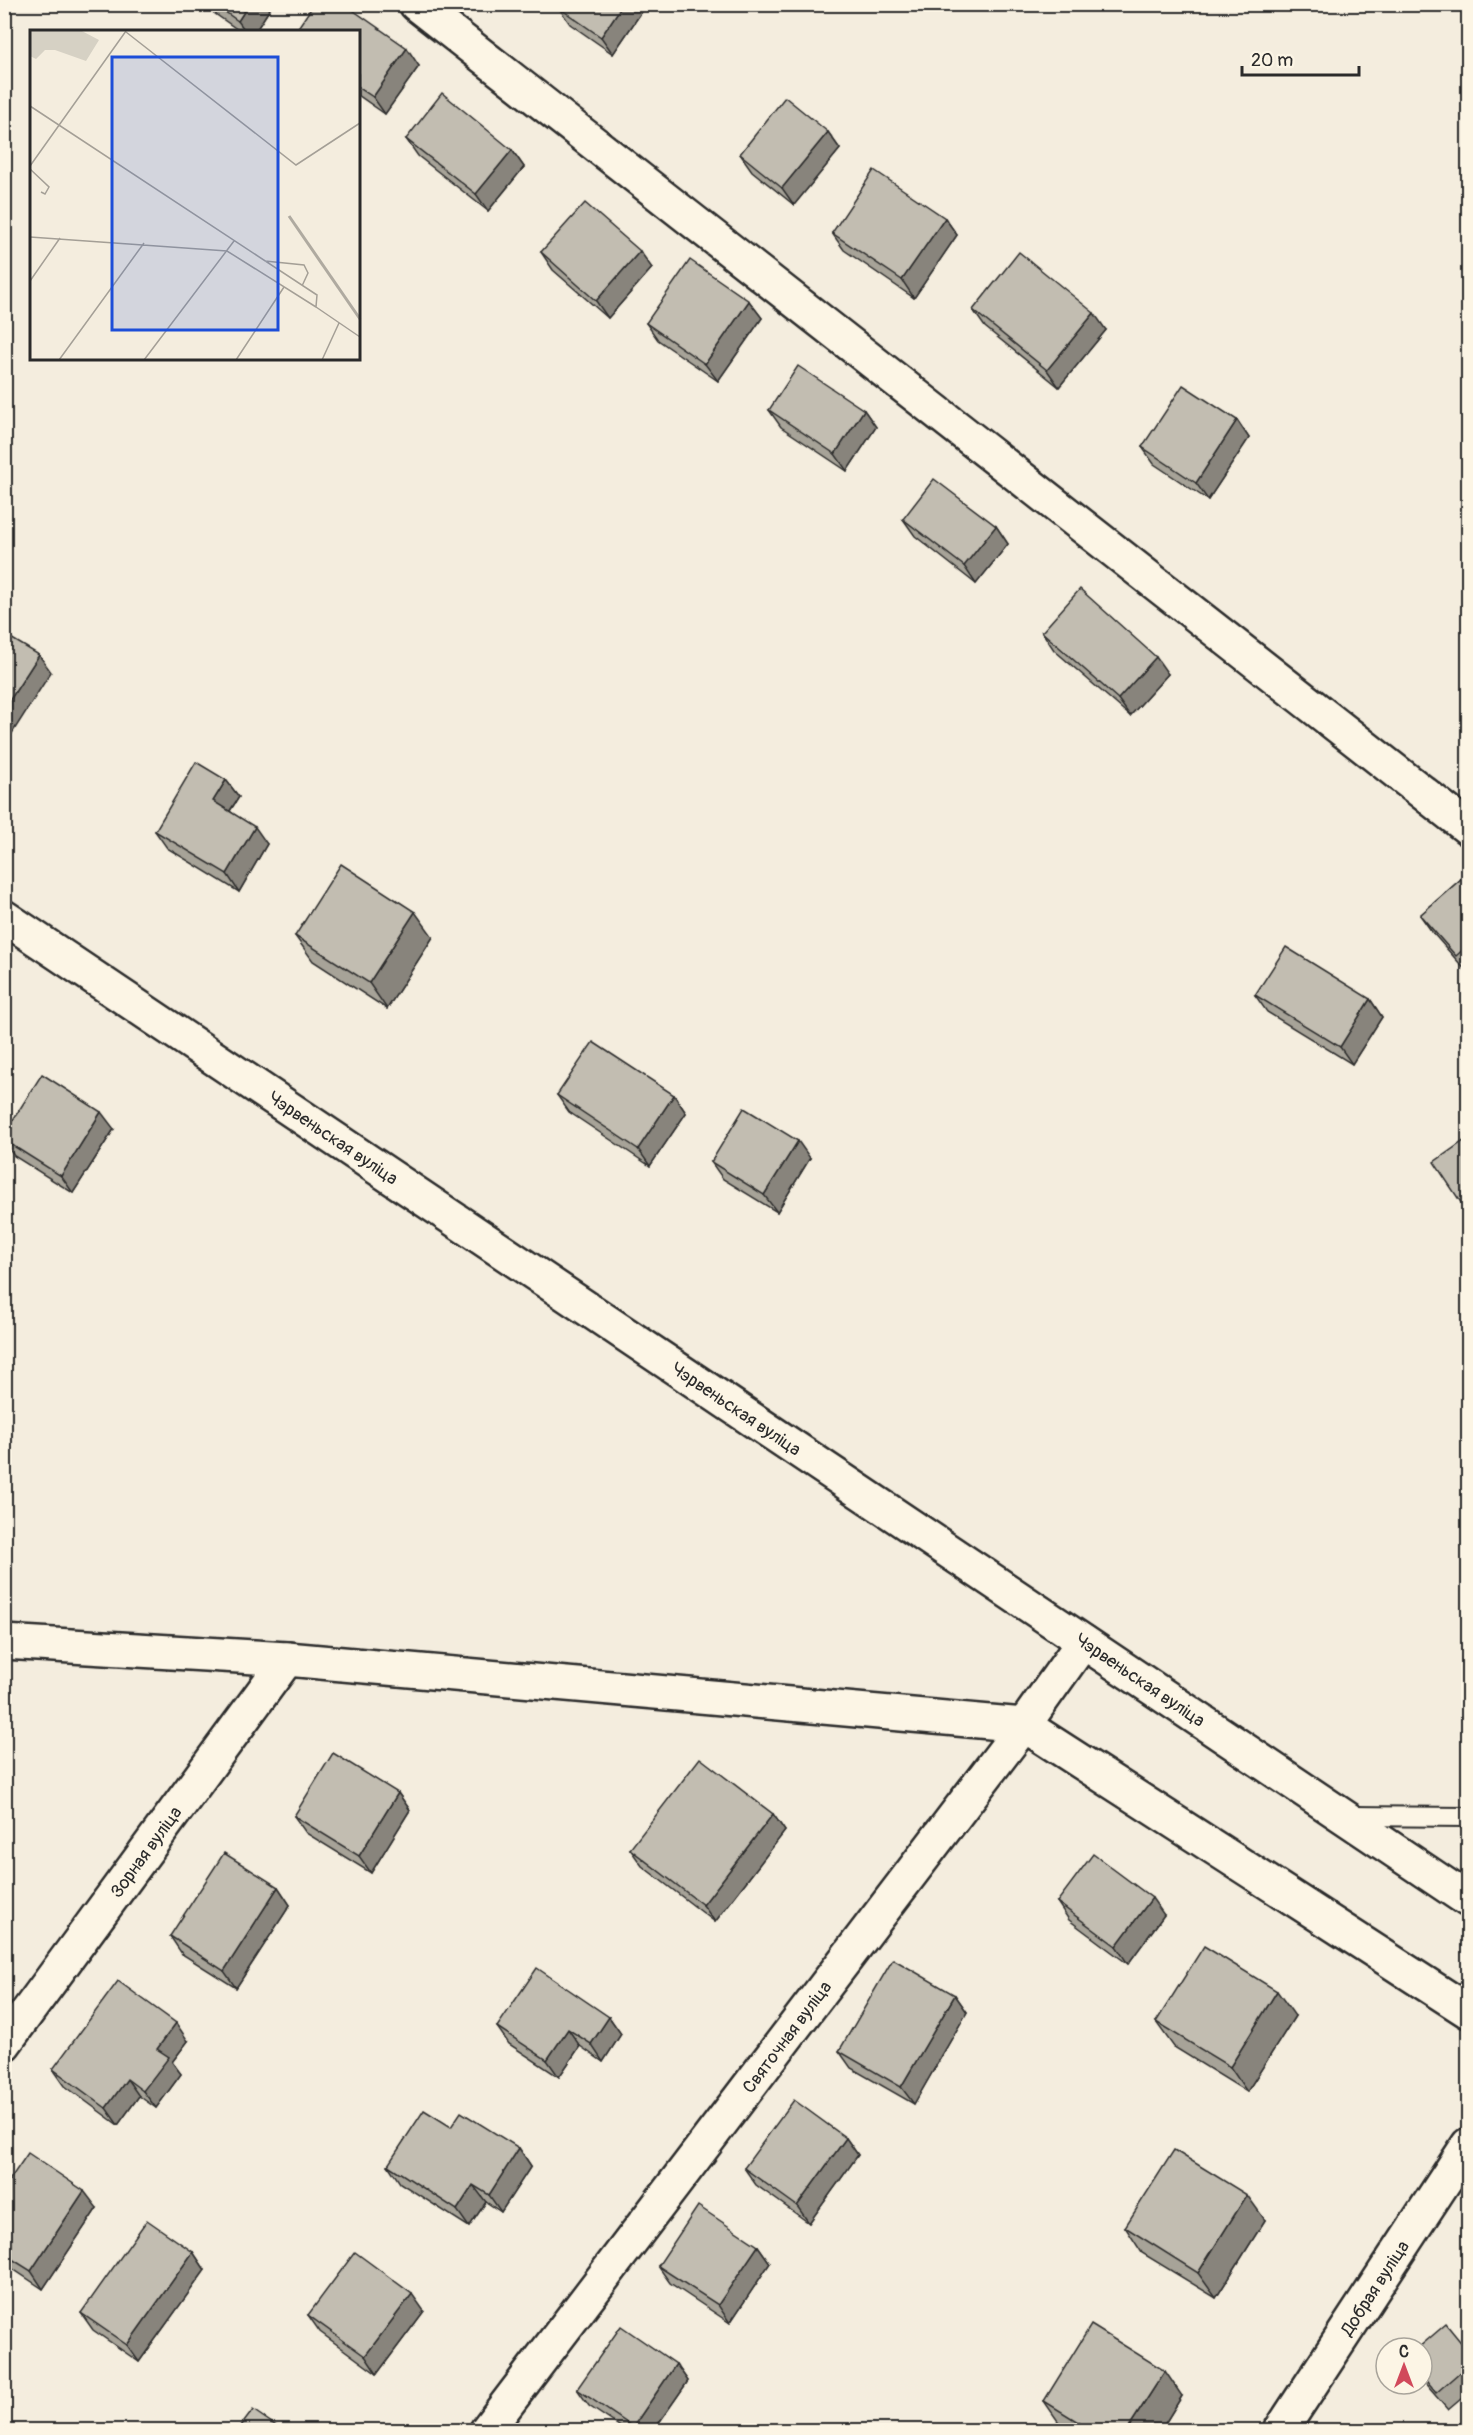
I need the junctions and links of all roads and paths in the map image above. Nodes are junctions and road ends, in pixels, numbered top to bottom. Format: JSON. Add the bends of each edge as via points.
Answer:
{"nodes":[{"id":1,"x":416,"y":4,"type":"edge"},
{"id":2,"x":1468,"y":828,"type":"edge"},
{"id":3,"x":4,"y":917,"type":"edge"},
{"id":4,"x":4,"y":1642,"type":"edge"},
{"id":5,"x":1083,"y":1642,"type":"junction"},
{"id":6,"x":287,"y":1659,"type":"junction"},
{"id":7,"x":1024,"y":1725,"type":"junction"},
{"id":8,"x":1343,"y":1816,"type":"junction"},
{"id":9,"x":1468,"y":1817,"type":"edge"},
{"id":10,"x":1468,"y":1900,"type":"edge"},
{"id":11,"x":1468,"y":2011,"type":"edge"},
{"id":12,"x":4,"y":2044,"type":"edge"},
{"id":13,"x":1468,"y":2145,"type":"edge"},
{"id":14,"x":487,"y":2430,"type":"edge"},
{"id":15,"x":1281,"y":2430,"type":"edge"}],
"edges":[{"from":1,"to":2,"type":"street"},
{"from":3,"to":5,"type":"street","name":"Чэрвеньская вуліца"},
{"from":4,"to":6,"type":"street"},
{"from":5,"to":7,"type":"street","name":"Святочная вуліца"},
{"from":5,"to":8,"type":"street","name":"Чэрвеньская вуліца"},
{"from":6,"to":7,"type":"street"},
{"from":6,"to":12,"type":"street","name":"Зорная вуліца"},
{"from":7,"to":11,"type":"street"},
{"from":7,"to":14,"type":"street","name":"Святочная вуліца"},
{"from":8,"to":9,"type":"lane"},
{"from":8,"to":10,"type":"street","name":"Чэрвеньская вуліца"},
{"from":13,"to":15,"type":"street","name":"Добрая вуліца"}]}
